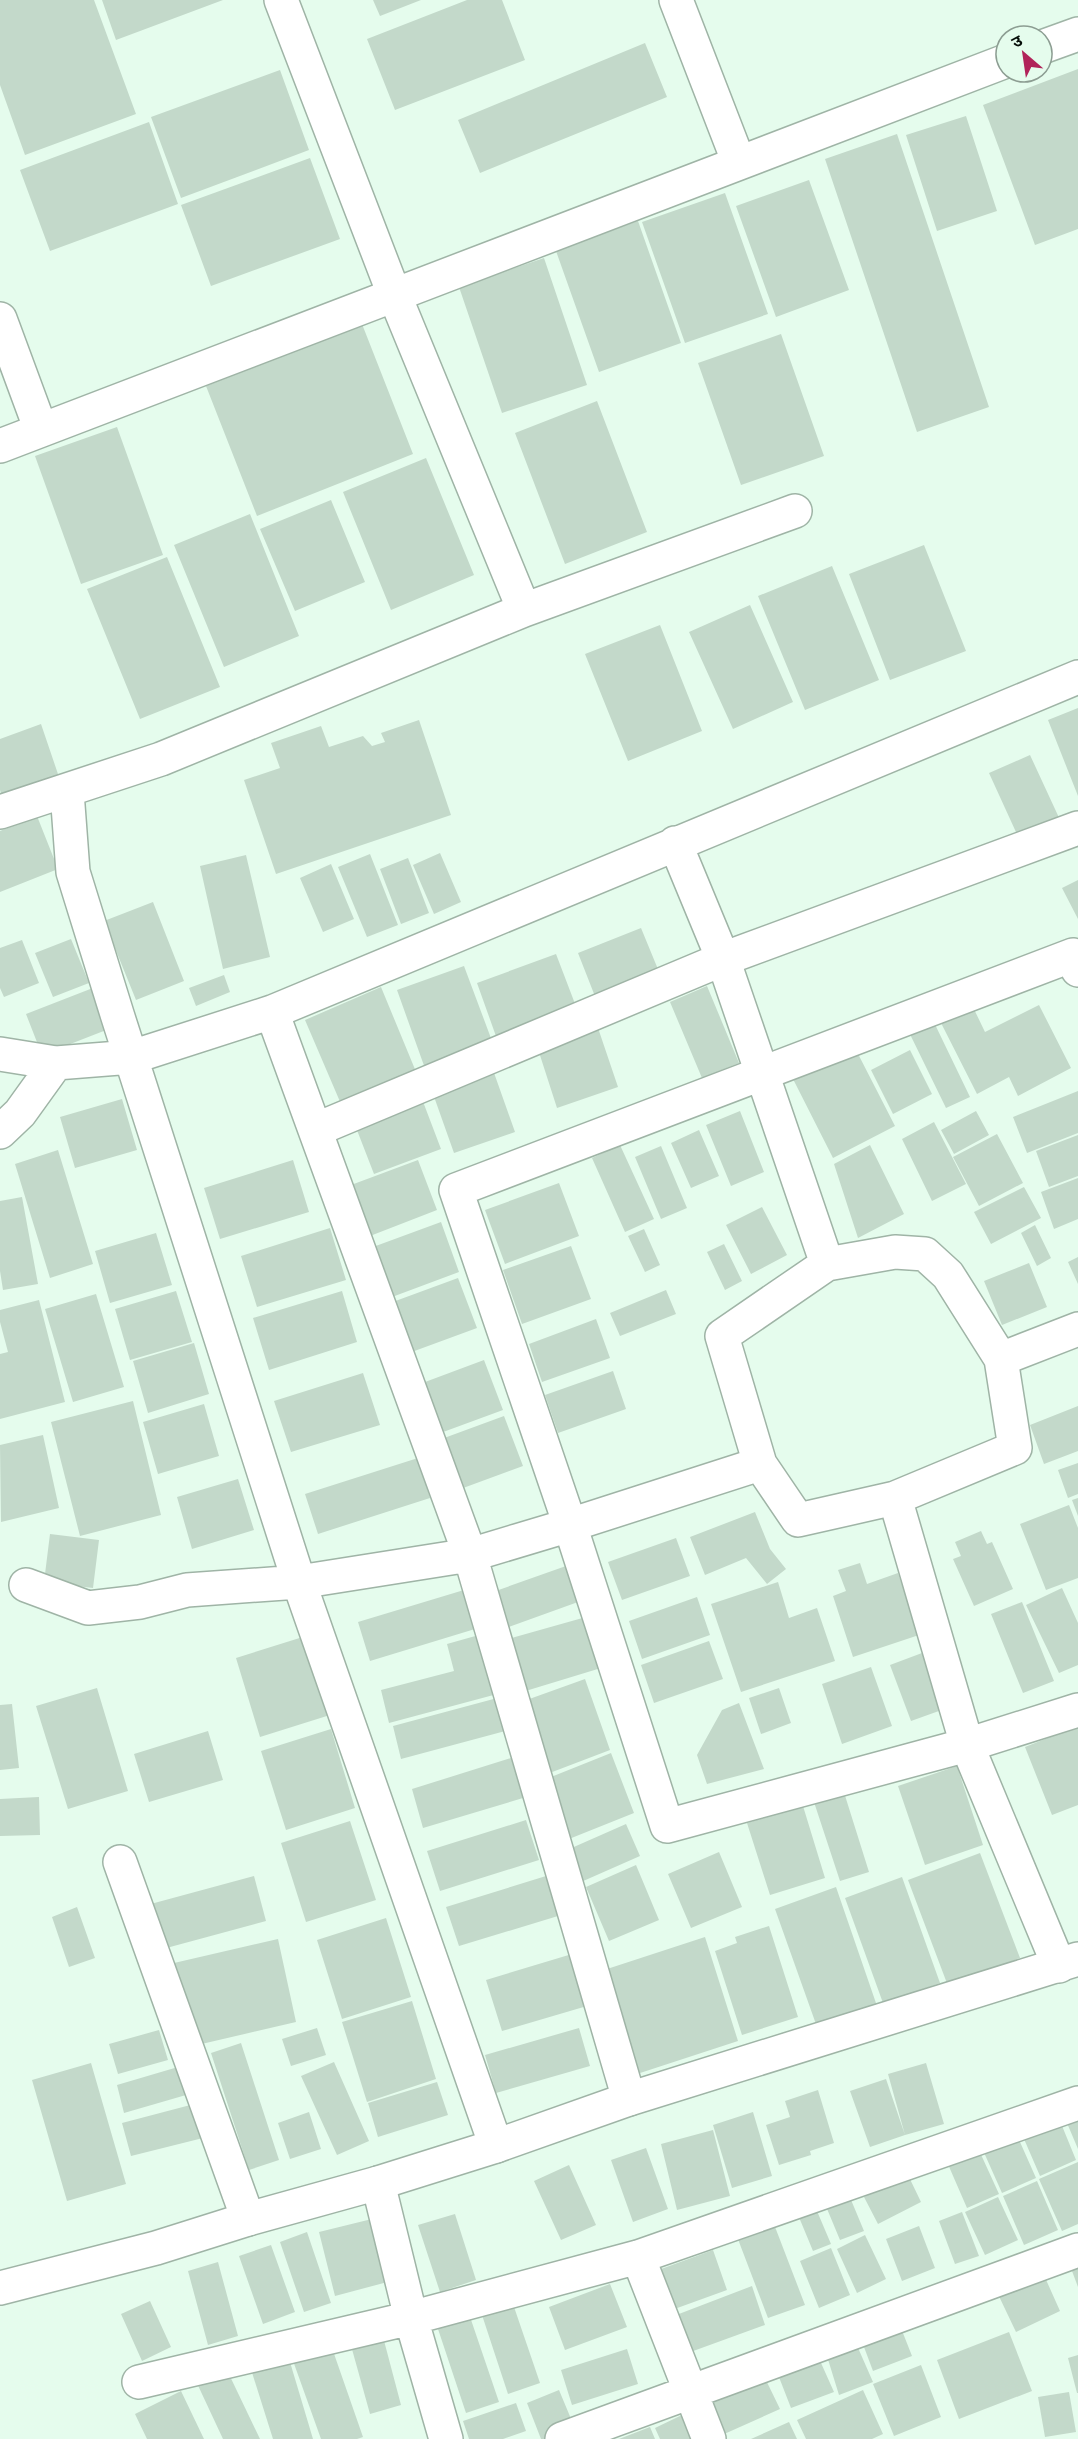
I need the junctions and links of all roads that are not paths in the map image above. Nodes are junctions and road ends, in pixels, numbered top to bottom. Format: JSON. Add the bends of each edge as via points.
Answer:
{"nodes":[{"id":1,"x":281,"y":0,"type":"edge"},
{"id":2,"x":676,"y":0,"type":"edge"},
{"id":3,"x":1078,"y":34,"type":"edge"},
{"id":4,"x":1054,"y":43,"type":"edge"},
{"id":5,"x":994,"y":66,"type":"edge"},
{"id":6,"x":739,"y":163,"type":"junction"},
{"id":7,"x":394,"y":294,"type":"junction"},
{"id":8,"x":0,"y":319,"type":"edge"},
{"id":9,"x":41,"y":430,"type":"junction"},
{"id":10,"x":0,"y":446,"type":"edge"},
{"id":11,"x":795,"y":511,"type":"dead end"},
{"id":12,"x":524,"y":610,"type":"junction"},
{"id":13,"x":1078,"y":677,"type":"edge"},
{"id":14,"x":66,"y":792,"type":"junction"},
{"id":15,"x":0,"y":812,"type":"edge"},
{"id":16,"x":1078,"y":828,"type":"edge"},
{"id":17,"x":675,"y":843,"type":"junction"},
{"id":18,"x":723,"y":959,"type":"junction"},
{"id":19,"x":1078,"y":970,"type":"edge"},
{"id":20,"x":272,"y":1012,"type":"junction"},
{"id":21,"x":0,"y":1054,"type":"edge"},
{"id":22,"x":132,"y":1057,"type":"junction"},
{"id":23,"x":56,"y":1063,"type":"junction"},
{"id":24,"x":762,"y":1074,"type":"junction"},
{"id":25,"x":315,"y":1130,"type":"junction"},
{"id":26,"x":0,"y":1132,"type":"edge"},
{"id":27,"x":827,"y":1264,"type":"junction"},
{"id":28,"x":1078,"y":1329,"type":"edge"},
{"id":29,"x":1001,"y":1359,"type":"junction"},
{"id":30,"x":760,"y":1464,"type":"junction"},
{"id":31,"x":895,"y":1498,"type":"junction"},
{"id":32,"x":570,"y":1525,"type":"junction"},
{"id":33,"x":470,"y":1555,"type":"junction"},
{"id":34,"x":299,"y":1582,"type":"junction"},
{"id":35,"x":26,"y":1585,"type":"dead end"},
{"id":36,"x":1078,"y":1710,"type":"edge"},
{"id":37,"x":967,"y":1745,"type":"junction"},
{"id":38,"x":120,"y":1862,"type":"dead end"},
{"id":39,"x":1069,"y":1963,"type":"edge"},
{"id":40,"x":629,"y":2099,"type":"junction"},
{"id":41,"x":1078,"y":2103,"type":"edge"},
{"id":42,"x":496,"y":2146,"type":"junction"},
{"id":43,"x":378,"y":2183,"type":"junction"},
{"id":44,"x":249,"y":2219,"type":"junction"},
{"id":45,"x":1078,"y":2250,"type":"edge"},
{"id":46,"x":638,"y":2258,"type":"junction"},
{"id":47,"x":1,"y":2288,"type":"edge"},
{"id":48,"x":411,"y":2318,"type":"junction"},
{"id":49,"x":139,"y":2382,"type":"dead end"},
{"id":50,"x":690,"y":2391,"type":"junction"},
{"id":51,"x":444,"y":2438,"type":"edge"},
{"id":52,"x":562,"y":2439,"type":"edge"},
{"id":53,"x":710,"y":2439,"type":"edge"}],
"edges":[{"from":1,"to":7,"type":"street"},
{"from":2,"to":6,"type":"street"},
{"from":3,"to":4,"type":"street"},
{"from":5,"to":6,"type":"street"},
{"from":6,"to":7,"type":"street"},
{"from":7,"to":9,"type":"street"},
{"from":7,"to":12,"type":"street"},
{"from":8,"to":9,"type":"street"},
{"from":9,"to":10,"type":"street"},
{"from":11,"to":12,"type":"street"},
{"from":12,"to":14,"type":"street","via":[[161,759]]},
{"from":13,"to":17,"type":"street"},
{"from":14,"to":15,"type":"street"},
{"from":14,"to":22,"type":"street","via":[[73,872]]},
{"from":16,"to":18,"type":"street"},
{"from":17,"to":18,"type":"street"},
{"from":17,"to":20,"type":"street"},
{"from":18,"to":24,"type":"street"},
{"from":18,"to":25,"type":"street"},
{"from":19,"to":24,"type":"street","via":[[1073,955]]},
{"from":20,"to":22,"type":"street"},
{"from":20,"to":25,"type":"street"},
{"from":21,"to":23,"type":"street"},
{"from":22,"to":23,"type":"street"},
{"from":22,"to":34,"type":"street"},
{"from":23,"to":26,"type":"street","via":[[20,1113]]},
{"from":24,"to":27,"type":"street"},
{"from":24,"to":32,"type":"street","via":[[456,1190]]},
{"from":25,"to":33,"type":"street"},
{"from":27,"to":29,"type":"street","via":[[895,1252],[925,1254],[948,1275]]},
{"from":27,"to":30,"type":"street","via":[[722,1336]]},
{"from":28,"to":29,"type":"street"},
{"from":29,"to":31,"type":"street","via":[[1016,1448]]},
{"from":30,"to":31,"type":"street","via":[[798,1520]]},
{"from":30,"to":32,"type":"street"},
{"from":31,"to":37,"type":"street"},
{"from":32,"to":33,"type":"street"},
{"from":32,"to":37,"type":"street","via":[[667,1826]]},
{"from":33,"to":34,"type":"street"},
{"from":33,"to":40,"type":"street"},
{"from":34,"to":35,"type":"street","via":[[187,1590],[141,1602],[88,1608]]},
{"from":34,"to":42,"type":"street"},
{"from":36,"to":37,"type":"street"},
{"from":37,"to":39,"type":"street"},
{"from":38,"to":44,"type":"street"},
{"from":39,"to":40,"type":"street"},
{"from":40,"to":42,"type":"street"},
{"from":41,"to":46,"type":"street"},
{"from":42,"to":43,"type":"street"},
{"from":43,"to":44,"type":"street"},
{"from":43,"to":48,"type":"street"},
{"from":44,"to":47,"type":"street","via":[[156,2248]]},
{"from":45,"to":50,"type":"street"},
{"from":46,"to":48,"type":"street"},
{"from":46,"to":50,"type":"street"},
{"from":48,"to":49,"type":"street"},
{"from":48,"to":51,"type":"street"},
{"from":50,"to":52,"type":"street"},
{"from":50,"to":53,"type":"street"}]}
